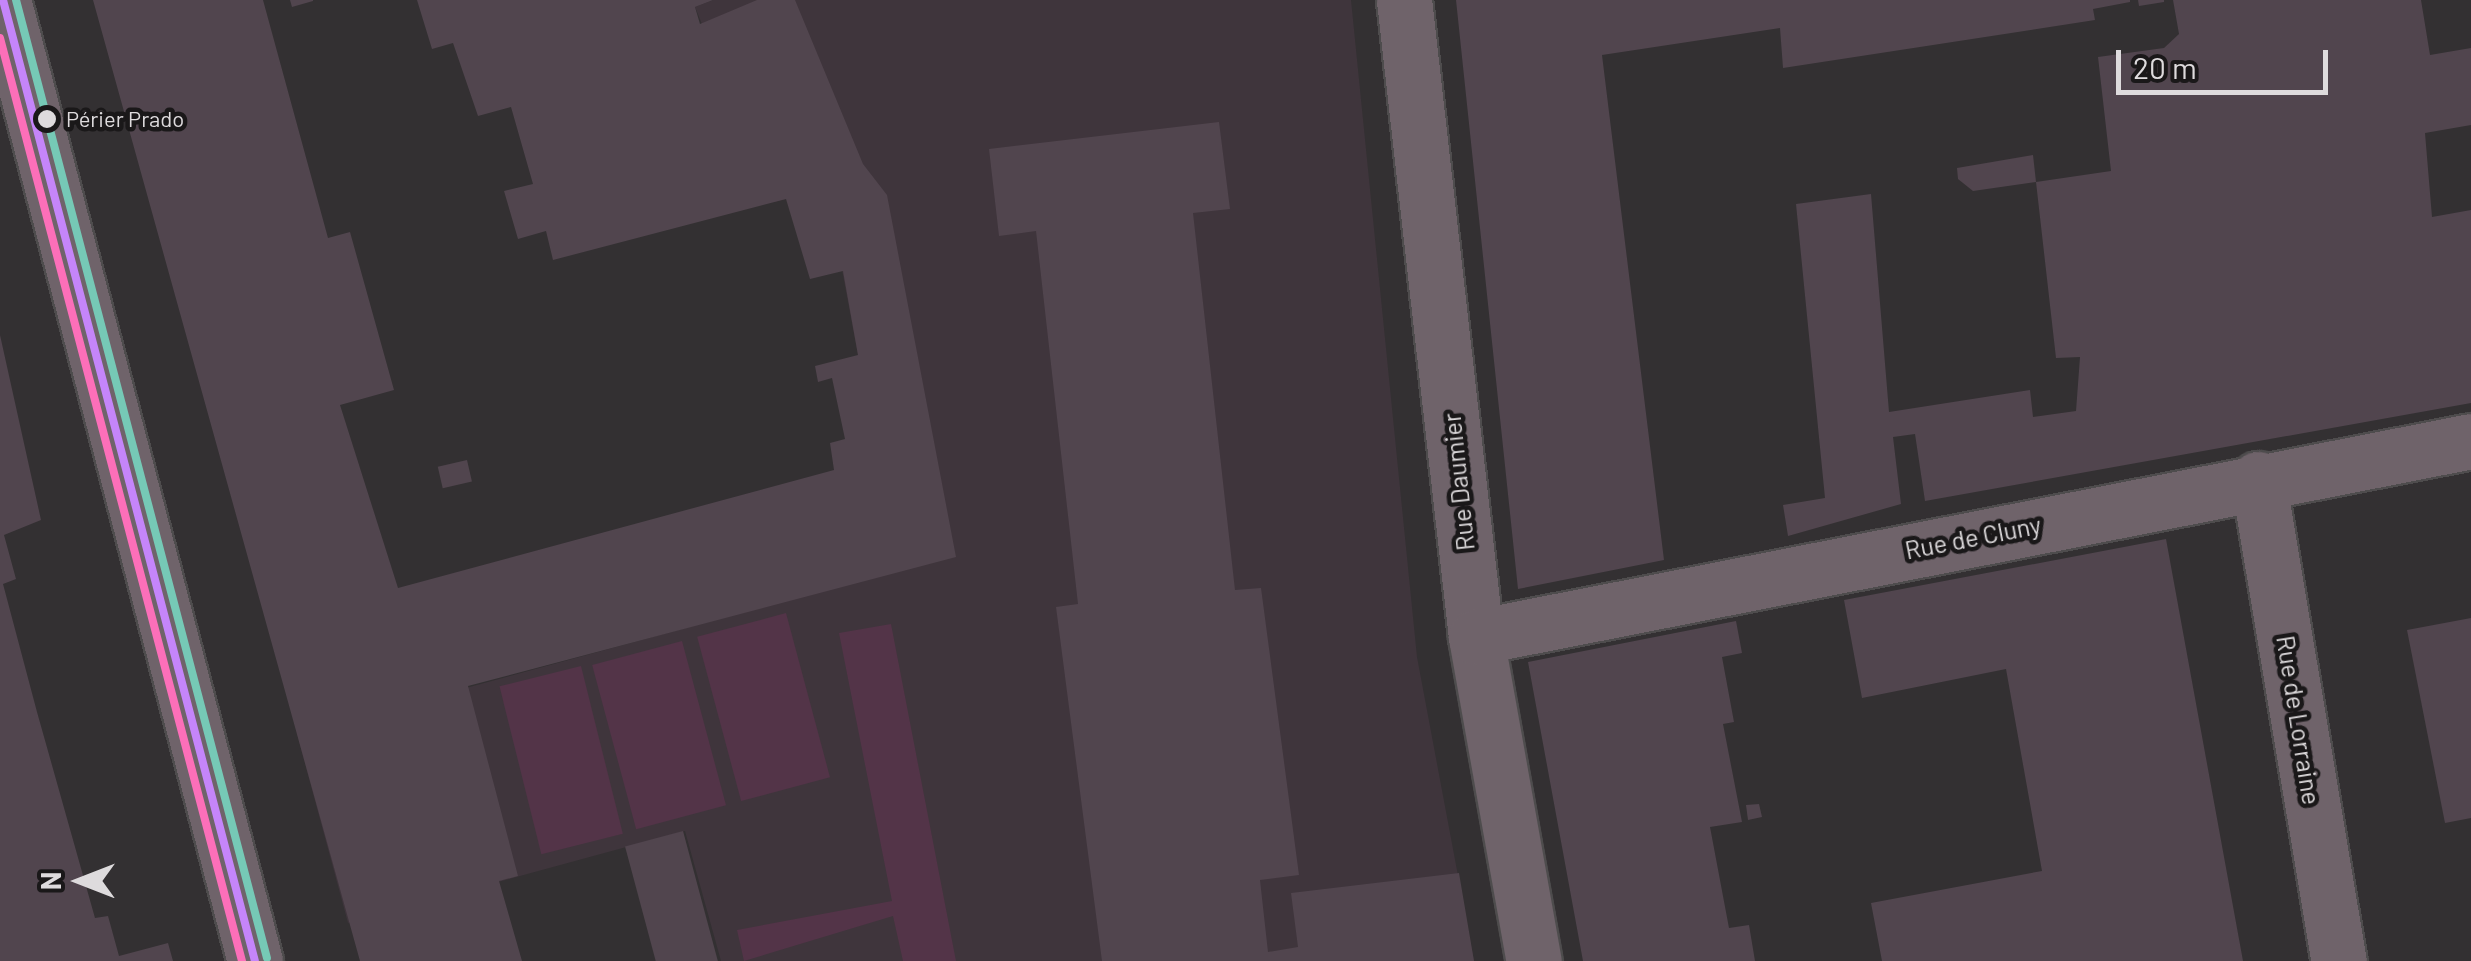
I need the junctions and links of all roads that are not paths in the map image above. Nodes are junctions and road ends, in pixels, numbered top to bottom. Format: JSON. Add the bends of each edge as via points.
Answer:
{"nodes":[{"id":1,"x":3,"y":0,"type":"edge"},
{"id":2,"x":1404,"y":0,"type":"edge"},
{"id":3,"x":2471,"y":442,"type":"edge"},
{"id":4,"x":2258,"y":479,"type":"junction"},
{"id":5,"x":1476,"y":638,"type":"junction"},
{"id":6,"x":255,"y":961,"type":"edge"},
{"id":7,"x":1534,"y":961,"type":"edge"},
{"id":8,"x":2339,"y":961,"type":"edge"}],
"edges":[{"from":1,"to":6,"type":"street"},
{"from":2,"to":5,"type":"street","name":"Rue Daumier"},
{"from":3,"to":4,"type":"street","name":"Rue de Cluny"},
{"from":4,"to":5,"type":"street","name":"Rue de Cluny"},
{"from":4,"to":8,"type":"street","name":"Rue de Lorraine"},
{"from":5,"to":7,"type":"street","name":"Rue Daumier"}]}
